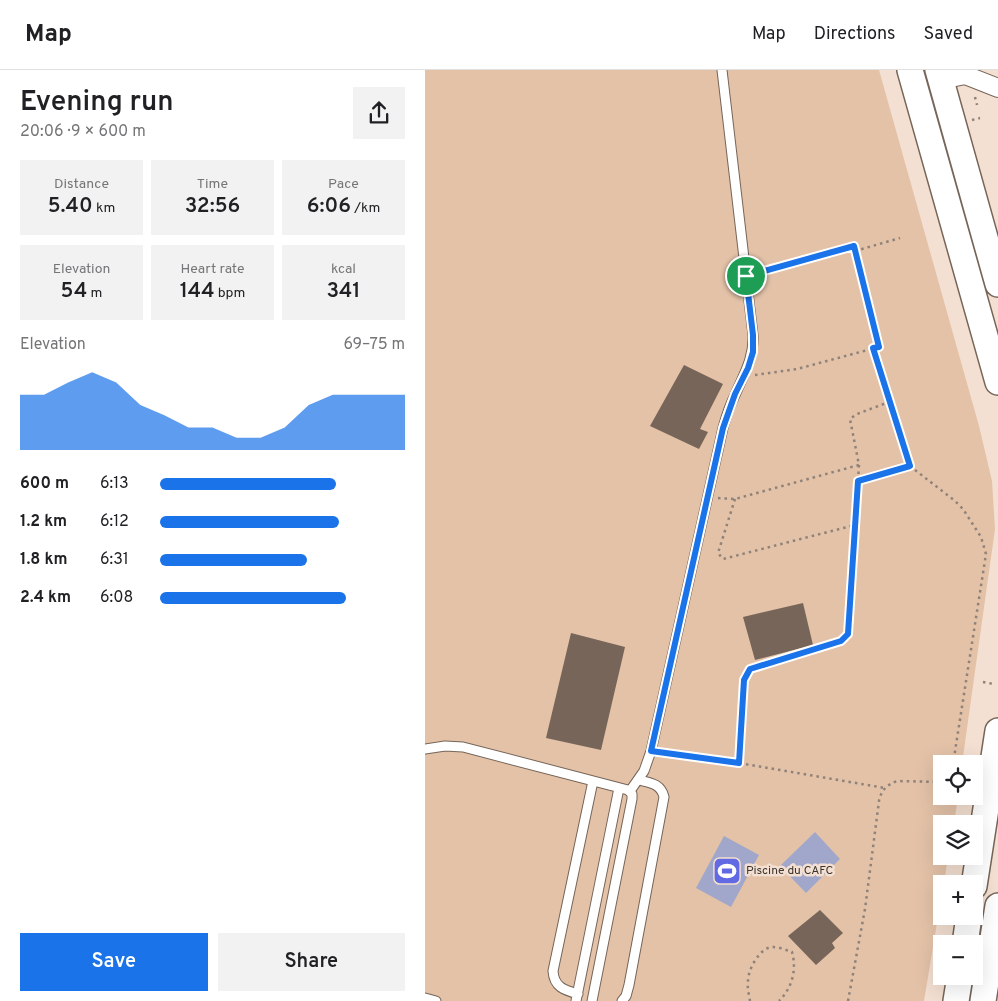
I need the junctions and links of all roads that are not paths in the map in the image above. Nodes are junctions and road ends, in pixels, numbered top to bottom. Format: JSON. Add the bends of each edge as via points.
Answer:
{"nodes":[{"id":1,"x":722,"y":70,"type":"edge"},
{"id":2,"x":911,"y":70,"type":"edge"},
{"id":3,"x":940,"y":75,"type":"edge"},
{"id":4,"x":998,"y":88,"type":"edge"},
{"id":5,"x":998,"y":284,"type":"edge"},
{"id":6,"x":998,"y":382,"type":"edge"},
{"id":7,"x":998,"y":731,"type":"edge"},
{"id":8,"x":425,"y":749,"type":"edge"},
{"id":9,"x":639,"y":780,"type":"junction"},
{"id":10,"x":593,"y":781,"type":"junction"},
{"id":11,"x":619,"y":788,"type":"junction"},
{"id":12,"x":630,"y":791,"type":"junction"},
{"id":13,"x":611,"y":826,"type":"junction"},
{"id":14,"x":626,"y":828,"type":"junction"},
{"id":15,"x":976,"y":875,"type":"edge"},
{"id":16,"x":998,"y":906,"type":"edge"},
{"id":17,"x":592,"y":921,"type":"junction"},
{"id":18,"x":607,"y":924,"type":"junction"},
{"id":19,"x":959,"y":985,"type":"edge"},
{"id":20,"x":577,"y":997,"type":"edge"},
{"id":21,"x":425,"y":998,"type":"edge"},
{"id":22,"x":436,"y":1001,"type":"edge"},
{"id":23,"x":592,"y":1001,"type":"edge"},
{"id":24,"x":622,"y":1001,"type":"edge"},
{"id":25,"x":956,"y":1001,"type":"edge"},
{"id":26,"x":983,"y":1001,"type":"edge"}],
"edges":[{"from":1,"to":9,"type":"lane","via":[[753,343],[751,360],[723,428],[651,751]]},
{"from":2,"to":6,"type":"main road"},
{"from":3,"to":4,"type":"street","via":[[965,75]]},
{"from":3,"to":5,"type":"main road"},
{"from":7,"to":15,"type":"main road"},
{"from":8,"to":10,"type":"lane","via":[[463,747]]},
{"from":9,"to":12,"type":"lane"},
{"from":9,"to":24,"type":"lane","via":[[657,785],[664,798],[629,986]]},
{"from":10,"to":11,"type":"lane"},
{"from":10,"to":20,"type":"lane","via":[[553,971],[556,983]]},
{"from":11,"to":12,"type":"lane"},
{"from":11,"to":13,"type":"lane"},
{"from":12,"to":14,"type":"lane","via":[[633,796]]},
{"from":13,"to":14,"type":"lane"},
{"from":13,"to":17,"type":"lane"},
{"from":14,"to":18,"type":"lane"},
{"from":16,"to":26,"type":"main road"},
{"from":17,"to":18,"type":"lane"},
{"from":17,"to":20,"type":"lane"},
{"from":18,"to":23,"type":"lane"},
{"from":19,"to":25,"type":"main road"},
{"from":21,"to":22,"type":"lane"}]}
